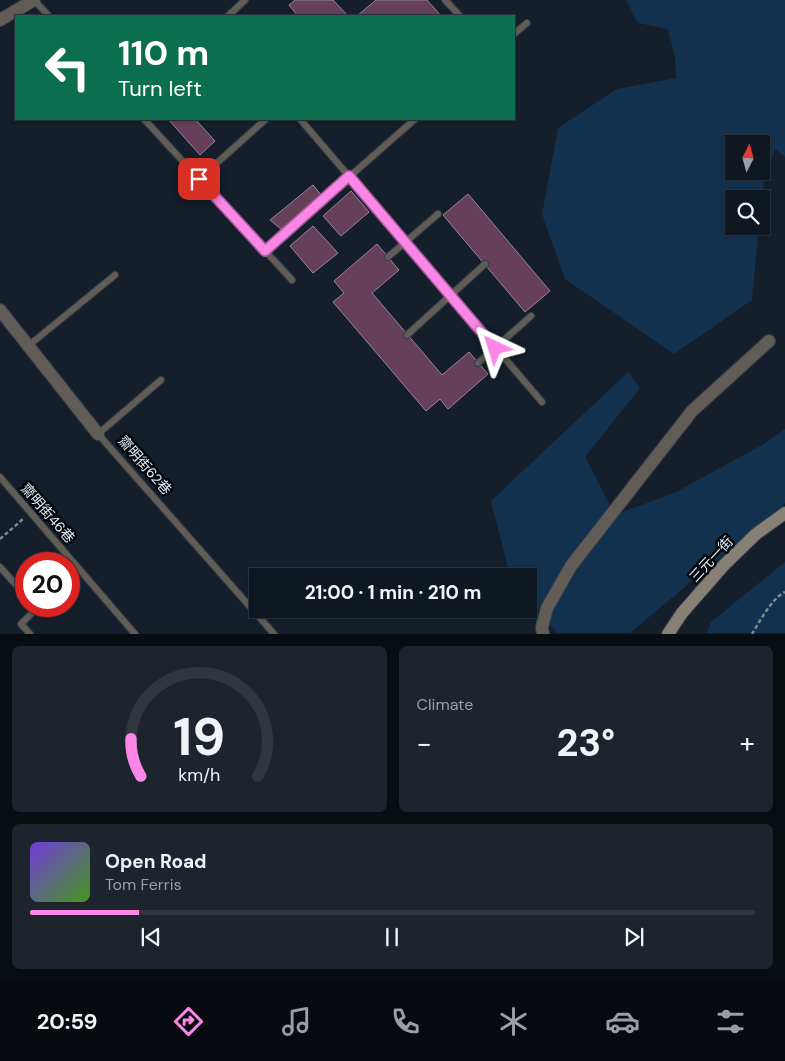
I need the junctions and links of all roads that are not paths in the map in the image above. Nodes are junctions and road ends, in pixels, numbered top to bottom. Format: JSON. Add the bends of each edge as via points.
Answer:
{"nodes":[{"id":1,"x":34,"y":0,"type":"edge"},
{"id":2,"x":245,"y":0,"type":"edge"},
{"id":3,"x":446,"y":0,"type":"edge"},
{"id":4,"x":48,"y":15,"type":"edge"},
{"id":5,"x":229,"y":15,"type":"edge"},
{"id":6,"x":459,"y":15,"type":"edge"},
{"id":7,"x":0,"y":20,"type":"edge"},
{"id":8,"x":527,"y":23,"type":"dead end"},
{"id":9,"x":515,"y":33,"type":"edge"},
{"id":10,"x":145,"y":120,"type":"edge"},
{"id":11,"x":265,"y":120,"type":"edge"},
{"id":12,"x":303,"y":120,"type":"edge"},
{"id":13,"x":414,"y":120,"type":"edge"},
{"id":14,"x":349,"y":176,"type":"junction"},
{"id":15,"x":199,"y":179,"type":"junction"},
{"id":16,"x":438,"y":214,"type":"dead end"},
{"id":17,"x":405,"y":243,"type":"junction"},
{"id":18,"x":265,"y":251,"type":"junction"},
{"id":19,"x":388,"y":257,"type":"dead end"},
{"id":20,"x":485,"y":264,"type":"dead end"},
{"id":21,"x":115,"y":275,"type":"dead end"},
{"id":22,"x":292,"y":280,"type":"dead end"},
{"id":23,"x":451,"y":296,"type":"junction"},
{"id":24,"x":0,"y":310,"type":"edge"},
{"id":25,"x":531,"y":316,"type":"dead end"},
{"id":26,"x":407,"y":335,"type":"dead end"},
{"id":27,"x":769,"y":341,"type":"dead end"},
{"id":28,"x":28,"y":346,"type":"junction"},
{"id":29,"x":495,"y":348,"type":"junction"},
{"id":30,"x":478,"y":363,"type":"dead end"},
{"id":31,"x":161,"y":380,"type":"dead end"},
{"id":32,"x":542,"y":402,"type":"dead end"},
{"id":33,"x":98,"y":434,"type":"junction"},
{"id":34,"x":0,"y":477,"type":"edge"},
{"id":35,"x":785,"y":513,"type":"edge"},
{"id":36,"x":0,"y":567,"type":"edge"},
{"id":37,"x":15,"y":584,"type":"edge"},
{"id":38,"x":28,"y":617,"type":"edge"},
{"id":39,"x":30,"y":634,"type":"edge"},
{"id":40,"x":135,"y":634,"type":"edge"},
{"id":41,"x":274,"y":634,"type":"edge"},
{"id":42,"x":543,"y":634,"type":"edge"},
{"id":43,"x":668,"y":634,"type":"edge"}],
"edges":[{"from":1,"to":4,"type":"lane"},
{"from":1,"to":7,"type":"street"},
{"from":2,"to":5,"type":"lane"},
{"from":3,"to":6,"type":"lane"},
{"from":8,"to":9,"type":"lane"},
{"from":10,"to":15,"type":"lane"},
{"from":11,"to":15,"type":"lane"},
{"from":12,"to":14,"type":"lane"},
{"from":13,"to":14,"type":"lane"},
{"from":14,"to":17,"type":"lane"},
{"from":14,"to":18,"type":"lane"},
{"from":15,"to":18,"type":"lane"},
{"from":16,"to":17,"type":"lane"},
{"from":17,"to":19,"type":"lane"},
{"from":17,"to":23,"type":"lane"},
{"from":18,"to":22,"type":"lane"},
{"from":20,"to":23,"type":"lane"},
{"from":21,"to":28,"type":"lane"},
{"from":23,"to":26,"type":"lane"},
{"from":23,"to":29,"type":"lane"},
{"from":24,"to":28,"type":"street","name":"齋明街62巷"},
{"from":25,"to":29,"type":"lane"},
{"from":27,"to":42,"type":"street","via":[[692,411],[571,566],[547,608]]},
{"from":28,"to":33,"type":"street","name":"齋明街62巷"},
{"from":29,"to":30,"type":"lane"},
{"from":29,"to":32,"type":"lane"},
{"from":31,"to":33,"type":"lane"},
{"from":33,"to":41,"type":"lane","name":"齋明街62巷"},
{"from":34,"to":40,"type":"lane","name":"齋明街46巷"},
{"from":35,"to":43,"type":"street","name":"三元一街","via":[[756,534],[724,565]]},
{"from":36,"to":37,"type":"lane"},
{"from":38,"to":39,"type":"lane","via":[[21,624]]}]}
